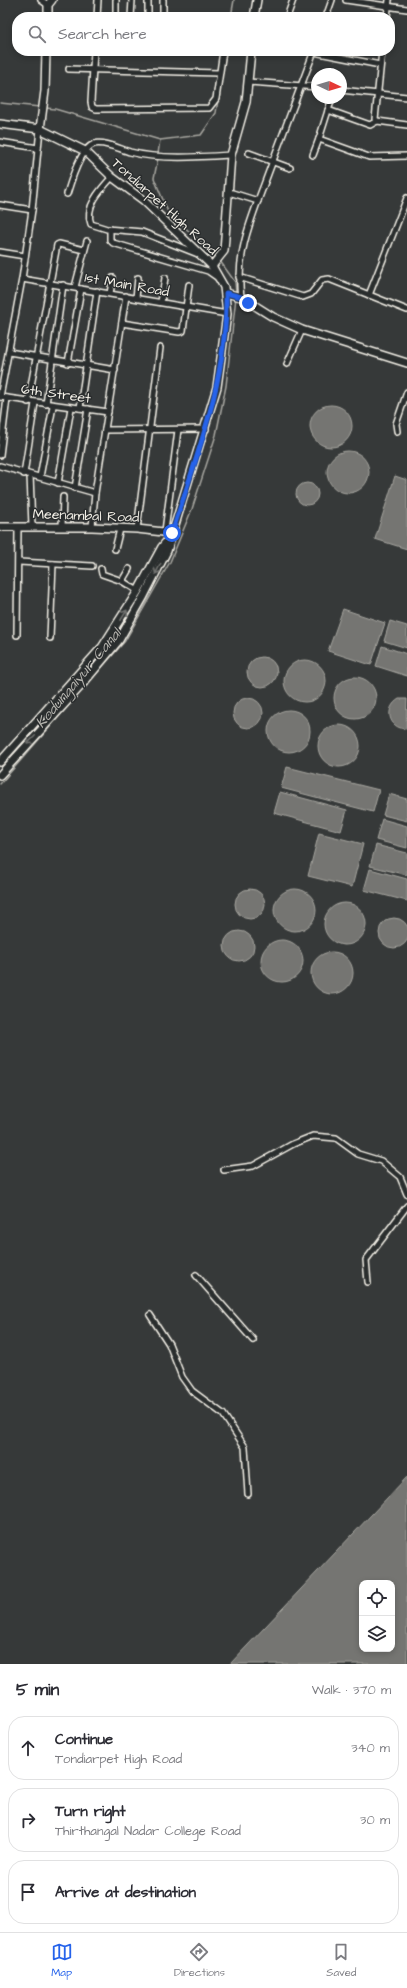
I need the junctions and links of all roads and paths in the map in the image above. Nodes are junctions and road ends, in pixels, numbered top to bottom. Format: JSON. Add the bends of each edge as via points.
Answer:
{"nodes":[{"id":1,"x":42,"y":0,"type":"edge"},
{"id":2,"x":98,"y":0,"type":"edge"},
{"id":3,"x":116,"y":0,"type":"edge"},
{"id":4,"x":132,"y":0,"type":"edge"},
{"id":5,"x":148,"y":0,"type":"edge"},
{"id":6,"x":164,"y":0,"type":"edge"},
{"id":7,"x":258,"y":0,"type":"edge"},
{"id":8,"x":292,"y":0,"type":"edge"},
{"id":9,"x":332,"y":0,"type":"edge"},
{"id":10,"x":346,"y":0,"type":"edge"},
{"id":11,"x":389,"y":0,"type":"edge"},
{"id":12,"x":50,"y":3,"type":"edge"},
{"id":13,"x":388,"y":6,"type":"junction"},
{"id":14,"x":407,"y":9,"type":"edge"},
{"id":15,"x":97,"y":12,"type":"edge"},
{"id":16,"x":116,"y":12,"type":"edge"},
{"id":17,"x":131,"y":12,"type":"edge"},
{"id":18,"x":148,"y":12,"type":"edge"},
{"id":19,"x":163,"y":12,"type":"edge"},
{"id":20,"x":255,"y":12,"type":"edge"},
{"id":21,"x":288,"y":12,"type":"edge"},
{"id":22,"x":328,"y":12,"type":"edge"},
{"id":23,"x":387,"y":12,"type":"edge"},
{"id":24,"x":46,"y":56,"type":"edge"},
{"id":25,"x":93,"y":56,"type":"edge"},
{"id":26,"x":223,"y":56,"type":"edge"},
{"id":27,"x":251,"y":56,"type":"edge"},
{"id":28,"x":312,"y":56,"type":"edge"},
{"id":29,"x":338,"y":56,"type":"edge"},
{"id":30,"x":381,"y":56,"type":"edge"},
{"id":31,"x":380,"y":65,"type":"junction"},
{"id":32,"x":68,"y":69,"type":"dead end"},
{"id":33,"x":92,"y":70,"type":"junction"},
{"id":34,"x":219,"y":73,"type":"junction"},
{"id":35,"x":248,"y":82,"type":"junction"},
{"id":36,"x":301,"y":85,"type":"junction"},
{"id":37,"x":311,"y":86,"type":"edge"},
{"id":38,"x":347,"y":91,"type":"edge"},
{"id":39,"x":377,"y":95,"type":"junction"},
{"id":40,"x":407,"y":97,"type":"edge"},
{"id":41,"x":330,"y":104,"type":"edge"},
{"id":42,"x":328,"y":110,"type":"junction"},
{"id":43,"x":377,"y":121,"type":"junction"},
{"id":44,"x":0,"y":124,"type":"edge"},
{"id":45,"x":407,"y":125,"type":"edge"},
{"id":46,"x":40,"y":129,"type":"junction"},
{"id":47,"x":319,"y":139,"type":"junction"},
{"id":48,"x":0,"y":142,"type":"edge"},
{"id":49,"x":38,"y":148,"type":"junction"},
{"id":50,"x":85,"y":151,"type":"junction"},
{"id":51,"x":249,"y":153,"type":"dead end"},
{"id":52,"x":231,"y":155,"type":"junction"},
{"id":53,"x":313,"y":155,"type":"dead end"},
{"id":54,"x":407,"y":156,"type":"edge"},
{"id":55,"x":273,"y":162,"type":"junction"},
{"id":56,"x":290,"y":168,"type":"dead end"},
{"id":57,"x":112,"y":177,"type":"junction"},
{"id":58,"x":229,"y":192,"type":"junction"},
{"id":59,"x":67,"y":194,"type":"dead end"},
{"id":60,"x":407,"y":198,"type":"edge"},
{"id":61,"x":258,"y":201,"type":"junction"},
{"id":62,"x":0,"y":205,"type":"edge"},
{"id":63,"x":32,"y":210,"type":"junction"},
{"id":64,"x":405,"y":211,"type":"edge"},
{"id":65,"x":110,"y":229,"type":"junction"},
{"id":66,"x":87,"y":241,"type":"dead end"},
{"id":67,"x":84,"y":250,"type":"junction"},
{"id":68,"x":0,"y":252,"type":"edge"},
{"id":69,"x":198,"y":254,"type":"junction"},
{"id":70,"x":25,"y":256,"type":"junction"},
{"id":71,"x":213,"y":265,"type":"junction"},
{"id":72,"x":239,"y":276,"type":"junction"},
{"id":73,"x":112,"y":278,"type":"dead end"},
{"id":74,"x":138,"y":278,"type":"dead end"},
{"id":75,"x":165,"y":278,"type":"dead end"},
{"id":76,"x":22,"y":279,"type":"junction"},
{"id":77,"x":220,"y":279,"type":"junction"},
{"id":78,"x":49,"y":282,"type":"junction"},
{"id":79,"x":62,"y":285,"type":"junction"},
{"id":80,"x":189,"y":285,"type":"dead end"},
{"id":81,"x":78,"y":288,"type":"junction"},
{"id":82,"x":98,"y":291,"type":"junction"},
{"id":83,"x":110,"y":293,"type":"junction"},
{"id":84,"x":369,"y":295,"type":"junction"},
{"id":85,"x":126,"y":296,"type":"junction"},
{"id":86,"x":235,"y":296,"type":"junction"},
{"id":87,"x":136,"y":298,"type":"junction"},
{"id":88,"x":161,"y":302,"type":"junction"},
{"id":89,"x":186,"y":306,"type":"junction"},
{"id":90,"x":407,"y":310,"type":"edge"},
{"id":91,"x":227,"y":314,"type":"junction"},
{"id":92,"x":122,"y":323,"type":"junction"},
{"id":93,"x":302,"y":330,"type":"junction"},
{"id":94,"x":160,"y":348,"type":"dead end"},
{"id":95,"x":9,"y":352,"type":"junction"},
{"id":96,"x":36,"y":357,"type":"junction"},
{"id":97,"x":52,"y":360,"type":"junction"},
{"id":98,"x":68,"y":363,"type":"junction"},
{"id":99,"x":407,"y":363,"type":"edge"},
{"id":100,"x":287,"y":364,"type":"dead end"},
{"id":101,"x":87,"y":366,"type":"junction"},
{"id":102,"x":115,"y":370,"type":"junction"},
{"id":103,"x":407,"y":392,"type":"edge"},
{"id":104,"x":0,"y":397,"type":"edge"},
{"id":105,"x":7,"y":398,"type":"junction"},
{"id":106,"x":28,"y":402,"type":"junction"},
{"id":107,"x":34,"y":403,"type":"junction"},
{"id":108,"x":46,"y":404,"type":"junction"},
{"id":109,"x":54,"y":406,"type":"junction"},
{"id":110,"x":71,"y":408,"type":"junction"},
{"id":111,"x":80,"y":408,"type":"junction"},
{"id":112,"x":88,"y":409,"type":"junction"},
{"id":113,"x":108,"y":412,"type":"junction"},
{"id":114,"x":206,"y":429,"type":"junction"},
{"id":115,"x":105,"y":430,"type":"junction"},
{"id":116,"x":150,"y":430,"type":"junction"},
{"id":117,"x":178,"y":430,"type":"junction"},
{"id":118,"x":397,"y":432,"type":"dead end"},
{"id":119,"x":0,"y":455,"type":"edge"},
{"id":120,"x":0,"y":466,"type":"edge"},
{"id":121,"x":24,"y":474,"type":"junction"},
{"id":122,"x":30,"y":475,"type":"junction"},
{"id":123,"x":40,"y":477,"type":"junction"},
{"id":124,"x":58,"y":483,"type":"junction"},
{"id":125,"x":75,"y":488,"type":"junction"},
{"id":126,"x":95,"y":494,"type":"junction"},
{"id":127,"x":63,"y":497,"type":"dead end"},
{"id":128,"x":32,"y":526,"type":"junction"},
{"id":129,"x":62,"y":526,"type":"junction"},
{"id":130,"x":0,"y":527,"type":"edge"},
{"id":131,"x":18,"y":527,"type":"junction"},
{"id":132,"x":92,"y":527,"type":"junction"},
{"id":133,"x":120,"y":529,"type":"junction"},
{"id":134,"x":137,"y":529,"type":"junction"},
{"id":135,"x":169,"y":532,"type":"junction"},
{"id":136,"x":115,"y":549,"type":"dead end"},
{"id":137,"x":19,"y":562,"type":"junction"},
{"id":138,"x":53,"y":564,"type":"junction"},
{"id":139,"x":92,"y":566,"type":"dead end"},
{"id":140,"x":101,"y":569,"type":"dead end"},
{"id":141,"x":129,"y":569,"type":"dead end"},
{"id":142,"x":122,"y":581,"type":"junction"},
{"id":143,"x":138,"y":591,"type":"junction"},
{"id":144,"x":17,"y":635,"type":"dead end"},
{"id":145,"x":50,"y":638,"type":"dead end"},
{"id":146,"x":0,"y":762,"type":"edge"},
{"id":147,"x":0,"y":775,"type":"edge"},
{"id":148,"x":224,"y":1170,"type":"dead end"},
{"id":149,"x":407,"y":1194,"type":"edge"},
{"id":150,"x":407,"y":1206,"type":"edge"},
{"id":151,"x":196,"y":1275,"type":"dead end"},
{"id":152,"x":368,"y":1282,"type":"dead end"},
{"id":153,"x":150,"y":1315,"type":"dead end"},
{"id":154,"x":253,"y":1340,"type":"dead end"},
{"id":155,"x":248,"y":1494,"type":"dead end"}],
"edges":[{"from":1,"to":12,"type":"street"},
{"from":2,"to":15,"type":"street"},
{"from":3,"to":16,"type":"street"},
{"from":4,"to":17,"type":"street"},
{"from":5,"to":18,"type":"street"},
{"from":6,"to":19,"type":"street"},
{"from":7,"to":20,"type":"main road"},
{"from":8,"to":21,"type":"street"},
{"from":9,"to":22,"type":"street"},
{"from":10,"to":13,"type":"street"},
{"from":11,"to":13,"type":"street"},
{"from":13,"to":14,"type":"street"},
{"from":13,"to":23,"type":"street"},
{"from":24,"to":46,"type":"main road"},
{"from":25,"to":33,"type":"street"},
{"from":26,"to":34,"type":"street"},
{"from":27,"to":35,"type":"main road"},
{"from":28,"to":36,"type":"street"},
{"from":29,"to":31,"type":"street"},
{"from":30,"to":31,"type":"street"},
{"from":31,"to":39,"type":"street"},
{"from":32,"to":33,"type":"street"},
{"from":33,"to":34,"type":"street"},
{"from":33,"to":34,"type":"street","via":[[91,102],[92,107],[96,109],[205,109],[213,105],[216,99]]},
{"from":35,"to":36,"type":"street"},
{"from":35,"to":52,"type":"main road","via":[[246,102]]},
{"from":36,"to":37,"type":"street"},
{"from":36,"to":55,"type":"street"},
{"from":38,"to":39,"type":"street"},
{"from":39,"to":40,"type":"street"},
{"from":39,"to":43,"type":"street","via":[[374,115]]},
{"from":41,"to":42,"type":"street"},
{"from":42,"to":43,"type":"street","via":[[370,125]]},
{"from":42,"to":47,"type":"street"},
{"from":43,"to":45,"type":"street"},
{"from":44,"to":46,"type":"main road","name":"Tondiarpet High Road"},
{"from":46,"to":49,"type":"street"},
{"from":46,"to":50,"type":"main road","name":"Tondiarpet High Road"},
{"from":47,"to":53,"type":"street"},
{"from":47,"to":54,"type":"street","via":[[369,157]]},
{"from":48,"to":49,"type":"street"},
{"from":49,"to":63,"type":"street"},
{"from":50,"to":52,"type":"street","via":[[93,145],[103,144],[138,154],[191,157]]},
{"from":50,"to":57,"type":"main road","name":"Tondiarpet High Road"},
{"from":50,"to":59,"type":"street"},
{"from":51,"to":55,"type":"street"},
{"from":52,"to":58,"type":"main road"},
{"from":55,"to":56,"type":"street"},
{"from":55,"to":61,"type":"street"},
{"from":57,"to":65,"type":"street","via":[[93,202],[89,219],[93,226]]},
{"from":57,"to":69,"type":"main road","name":"Tondiarpet High Road","via":[[143,200]]},
{"from":58,"to":61,"type":"street"},
{"from":58,"to":71,"type":"main road","via":[[222,255]]},
{"from":60,"to":64,"type":"street"},
{"from":61,"to":72,"type":"street","via":[[244,241]]},
{"from":62,"to":63,"type":"street"},
{"from":63,"to":70,"type":"street"},
{"from":64,"to":84,"type":"street"},
{"from":65,"to":69,"type":"street","via":[[142,232]]},
{"from":65,"to":77,"type":"street","via":[[110,240],[113,243],[208,271]]},
{"from":66,"to":67,"type":"street"},
{"from":67,"to":78,"type":"street","via":[[57,244]]},
{"from":67,"to":81,"type":"street"},
{"from":68,"to":70,"type":"street"},
{"from":69,"to":71,"type":"main road","name":"Tondiarpet High Road"},
{"from":70,"to":76,"type":"street"},
{"from":71,"to":77,"type":"main road","name":"Tondiarpet High Road"},
{"from":72,"to":84,"type":"street","via":[[303,297],[308,296],[322,280],[326,279]]},
{"from":72,"to":86,"type":"street"},
{"from":73,"to":83,"type":"street"},
{"from":74,"to":87,"type":"street"},
{"from":75,"to":88,"type":"street"},
{"from":76,"to":78,"type":"street","name":"1st Main Road"},
{"from":76,"to":95,"type":"street"},
{"from":77,"to":86,"type":"main road","name":"Tondiarpet High Road"},
{"from":78,"to":79,"type":"street","name":"1st Main Road"},
{"from":78,"to":96,"type":"street"},
{"from":79,"to":81,"type":"street","name":"1st Main Road"},
{"from":79,"to":97,"type":"street"},
{"from":80,"to":89,"type":"street"},
{"from":81,"to":82,"type":"street","name":"1st Main Road"},
{"from":81,"to":98,"type":"street"},
{"from":82,"to":83,"type":"street","name":"1st Main Road"},
{"from":82,"to":101,"type":"street"},
{"from":83,"to":85,"type":"street","name":"1st Main Road"},
{"from":84,"to":90,"type":"street"},
{"from":85,"to":87,"type":"street","name":"1st Main Road"},
{"from":85,"to":92,"type":"street"},
{"from":86,"to":91,"type":"main road","name":"Tondiarpet High Road"},
{"from":86,"to":93,"type":"main road"},
{"from":87,"to":88,"type":"street","name":"1st Main Road"},
{"from":88,"to":89,"type":"street","name":"1st Main Road"},
{"from":89,"to":91,"type":"street","name":"1st Main Road"},
{"from":89,"to":92,"type":"street","via":[[183,331]]},
{"from":91,"to":114,"type":"main road","name":"Tondiarpet High Road","via":[[217,387]]},
{"from":92,"to":102,"type":"street"},
{"from":93,"to":99,"type":"main road"},
{"from":93,"to":100,"type":"street"},
{"from":94,"to":116,"type":"street"},
{"from":95,"to":96,"type":"street"},
{"from":95,"to":104,"type":"street"},
{"from":96,"to":97,"type":"street"},
{"from":96,"to":106,"type":"street"},
{"from":97,"to":98,"type":"street"},
{"from":97,"to":108,"type":"street"},
{"from":98,"to":101,"type":"street"},
{"from":101,"to":102,"type":"street"},
{"from":101,"to":111,"type":"street"},
{"from":102,"to":113,"type":"street"},
{"from":103,"to":118,"type":"street","via":[[396,424]]},
{"from":104,"to":105,"type":"street","name":"6th Street"},
{"from":105,"to":106,"type":"street","name":"6th Street"},
{"from":105,"to":119,"type":"street"},
{"from":106,"to":107,"type":"street","name":"6th Street"},
{"from":107,"to":108,"type":"street","name":"6th Street"},
{"from":107,"to":121,"type":"street"},
{"from":108,"to":109,"type":"street","name":"6th Street"},
{"from":109,"to":110,"type":"street","name":"6th Street"},
{"from":109,"to":123,"type":"street"},
{"from":110,"to":111,"type":"street","name":"6th Street"},
{"from":110,"to":124,"type":"street"},
{"from":111,"to":112,"type":"street","name":"6th Street"},
{"from":112,"to":113,"type":"street","name":"6th Street"},
{"from":112,"to":125,"type":"street"},
{"from":113,"to":115,"type":"street"},
{"from":114,"to":117,"type":"street"},
{"from":114,"to":135,"type":"main road","name":"Tondiarpet High Road"},
{"from":115,"to":116,"type":"street"},
{"from":115,"to":126,"type":"street"},
{"from":116,"to":117,"type":"street"},
{"from":116,"to":134,"type":"street"},
{"from":117,"to":135,"type":"street"},
{"from":120,"to":121,"type":"street"},
{"from":121,"to":122,"type":"street"},
{"from":122,"to":123,"type":"street"},
{"from":122,"to":128,"type":"street"},
{"from":123,"to":124,"type":"street"},
{"from":124,"to":125,"type":"street"},
{"from":125,"to":126,"type":"street"},
{"from":126,"to":132,"type":"street"},
{"from":127,"to":129,"type":"street"},
{"from":128,"to":129,"type":"main road","name":"Meenambal Road"},
{"from":128,"to":131,"type":"main road","name":"Meenambal Road"},
{"from":129,"to":132,"type":"main road","name":"Meenambal Road"},
{"from":130,"to":131,"type":"main road","name":"Meenambal Road"},
{"from":131,"to":137,"type":"street"},
{"from":132,"to":133,"type":"main road","name":"Meenambal Road"},
{"from":133,"to":134,"type":"main road","name":"Meenambal Road"},
{"from":133,"to":136,"type":"street"},
{"from":134,"to":135,"type":"main road","name":"Meenambal Road"},
{"from":135,"to":143,"type":"main road","name":"Tondiarpet High Road"},
{"from":135,"to":147,"type":"main road","name":"Tondiarpet High Road","one_way":true,"via":[[167,551],[119,640]]},
{"from":137,"to":138,"type":"street"},
{"from":137,"to":144,"type":"street"},
{"from":138,"to":139,"type":"street"},
{"from":138,"to":145,"type":"street"},
{"from":140,"to":142,"type":"street","via":[[102,574]]},
{"from":141,"to":142,"type":"street"},
{"from":142,"to":143,"type":"street"},
{"from":146,"to":143,"type":"main road","name":"Tondiarpet High Road","one_way":true,"via":[[104,646]]},
{"from":148,"to":149,"type":"street","via":[[253,1166],[313,1136],[336,1138],[358,1154],[381,1160],[400,1177]]},
{"from":150,"to":152,"type":"street","via":[[366,1260]]},
{"from":151,"to":154,"type":"street"},
{"from":153,"to":155,"type":"street","via":[[170,1344],[182,1377],[192,1391],[223,1414],[245,1447]]}]}
